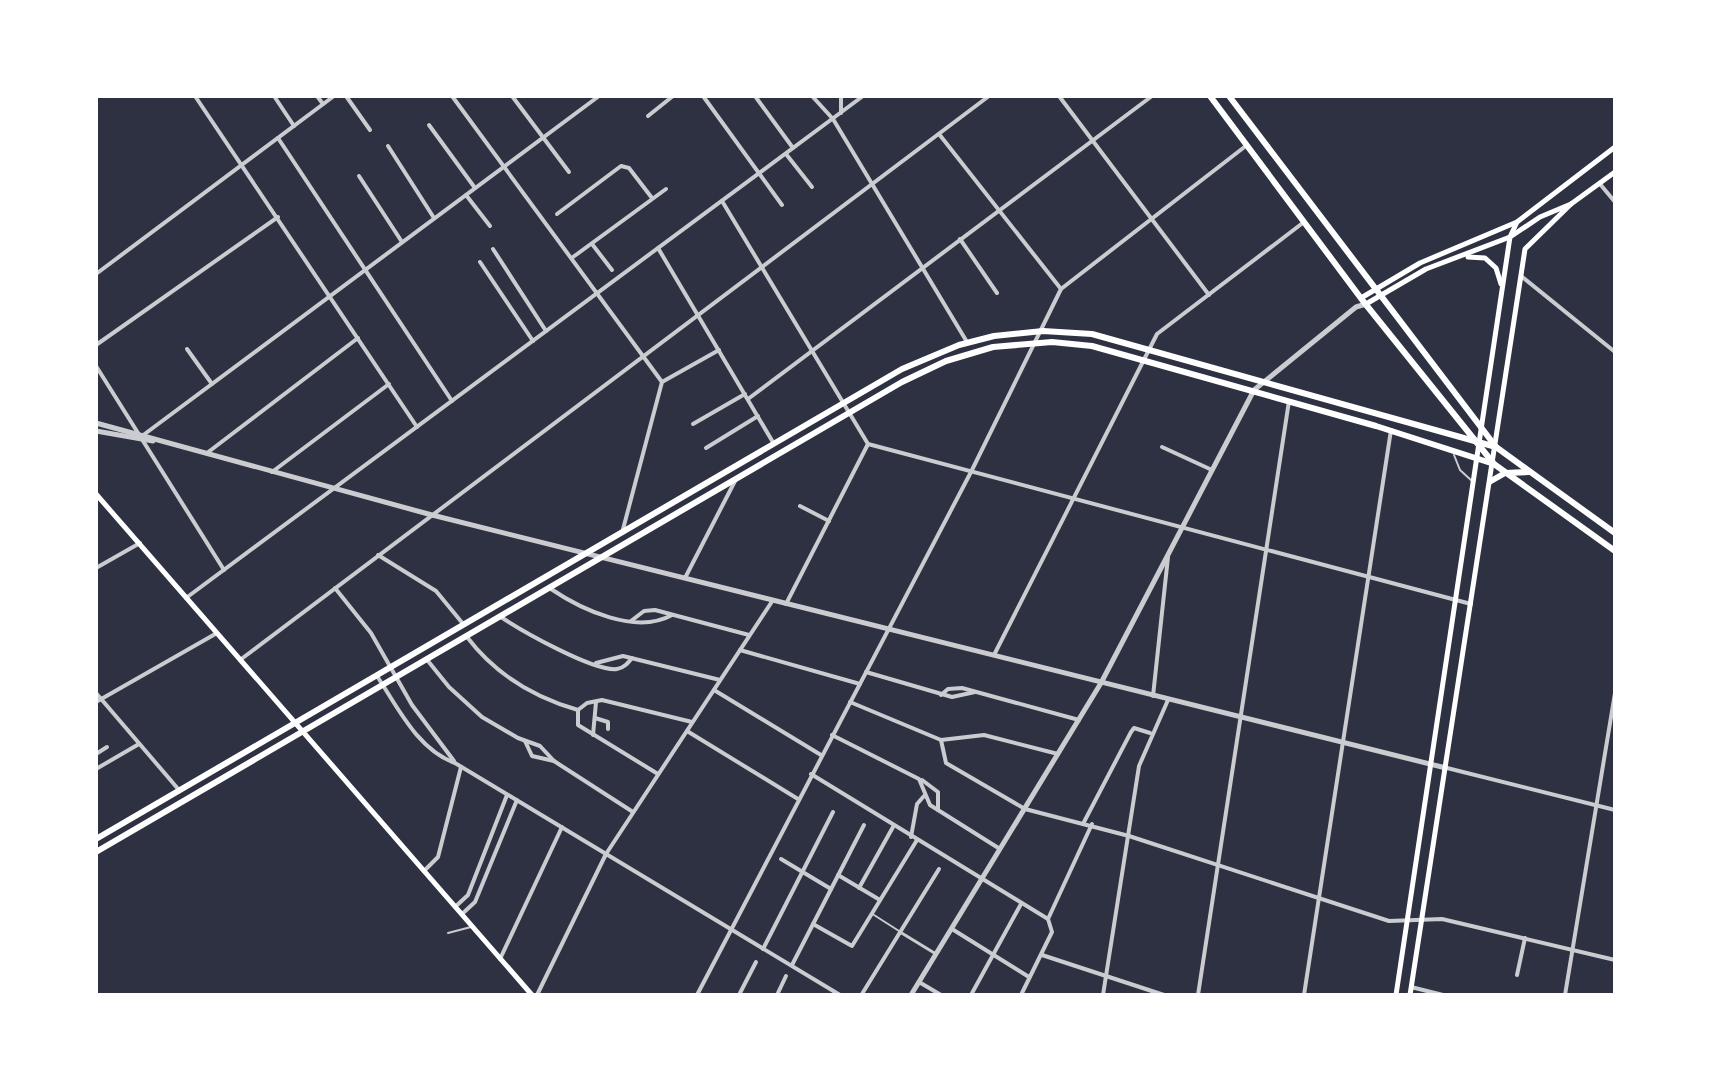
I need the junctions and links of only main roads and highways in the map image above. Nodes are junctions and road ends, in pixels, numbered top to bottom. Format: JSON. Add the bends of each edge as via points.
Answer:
{"nodes":[{"id":1,"x":1210,"y":96,"type":"edge"},
{"id":2,"x":1229,"y":96,"type":"edge"},
{"id":3,"x":1615,"y":147,"type":"edge"},
{"id":4,"x":1614,"y":176,"type":"edge"},
{"id":5,"x":1571,"y":204,"type":"junction"},
{"id":6,"x":1517,"y":222,"type":"junction"},
{"id":7,"x":1510,"y":237,"type":"junction"},
{"id":8,"x":1455,"y":259,"type":"junction"},
{"id":9,"x":1375,"y":288,"type":"junction"},
{"id":10,"x":1380,"y":295,"type":"junction"},
{"id":11,"x":1361,"y":298,"type":"junction"},
{"id":12,"x":1366,"y":304,"type":"junction"},
{"id":13,"x":1501,"y":307,"type":"junction"},
{"id":14,"x":1482,"y":429,"type":"junction"},
{"id":15,"x":1479,"y":444,"type":"junction"},
{"id":16,"x":1496,"y":447,"type":"junction"},
{"id":17,"x":1477,"y":458,"type":"junction"},
{"id":18,"x":1494,"y":464,"type":"junction"},
{"id":19,"x":1529,"y":472,"type":"junction"},
{"id":20,"x":1505,"y":473,"type":"junction"},
{"id":21,"x":1491,"y":481,"type":"junction"},
{"id":22,"x":96,"y":494,"type":"edge"},
{"id":23,"x":1615,"y":533,"type":"edge"},
{"id":24,"x":1615,"y":551,"type":"edge"},
{"id":25,"x":295,"y":723,"type":"junction"},
{"id":26,"x":303,"y":732,"type":"junction"},
{"id":27,"x":96,"y":839,"type":"edge"},
{"id":28,"x":96,"y":852,"type":"edge"},
{"id":29,"x":535,"y":995,"type":"edge"},
{"id":30,"x":1396,"y":995,"type":"edge"},
{"id":31,"x":1410,"y":995,"type":"edge"}],
"edges":[{"from":1,"to":11,"type":"main road"},
{"from":2,"to":9,"type":"main road"},
{"from":3,"to":6,"type":"main road"},
{"from":4,"to":5,"type":"main road"},
{"from":5,"to":7,"type":"main road"},
{"from":5,"to":16,"type":"main road","via":[[1527,244]]},
{"from":6,"to":7,"type":"main road"},
{"from":6,"to":9,"type":"main road"},
{"from":7,"to":8,"type":"main road"},
{"from":7,"to":13,"type":"main road"},
{"from":8,"to":10,"type":"main road"},
{"from":8,"to":13,"type":"main road","via":[[1479,256],[1491,263],[1501,283]]},
{"from":9,"to":10,"type":"main road"},
{"from":9,"to":11,"type":"main road"},
{"from":10,"to":12,"type":"main road"},
{"from":10,"to":14,"type":"main road"},
{"from":11,"to":12,"type":"main road"},
{"from":12,"to":15,"type":"main road"},
{"from":13,"to":14,"type":"main road"},
{"from":14,"to":15,"type":"main road"},
{"from":14,"to":16,"type":"main road"},
{"from":15,"to":16,"type":"main road"},
{"from":15,"to":17,"type":"main road"},
{"from":15,"to":18,"type":"main road"},
{"from":15,"to":25,"type":"main road","via":[[1092,334],[1043,331],[967,342],[902,369]]},
{"from":16,"to":18,"type":"main road"},
{"from":16,"to":19,"type":"main road"},
{"from":17,"to":18,"type":"main road"},
{"from":17,"to":26,"type":"main road","via":[[1092,346],[993,347],[946,361],[850,413]]},
{"from":17,"to":30,"type":"main road"},
{"from":18,"to":20,"type":"main road"},
{"from":18,"to":21,"type":"main road"},
{"from":19,"to":20,"type":"main road"},
{"from":19,"to":23,"type":"main road"},
{"from":20,"to":21,"type":"main road"},
{"from":20,"to":24,"type":"main road"},
{"from":21,"to":31,"type":"main road"},
{"from":22,"to":25,"type":"main road"},
{"from":25,"to":26,"type":"main road"},
{"from":25,"to":27,"type":"main road"},
{"from":26,"to":28,"type":"main road"},
{"from":26,"to":29,"type":"main road"}]}
